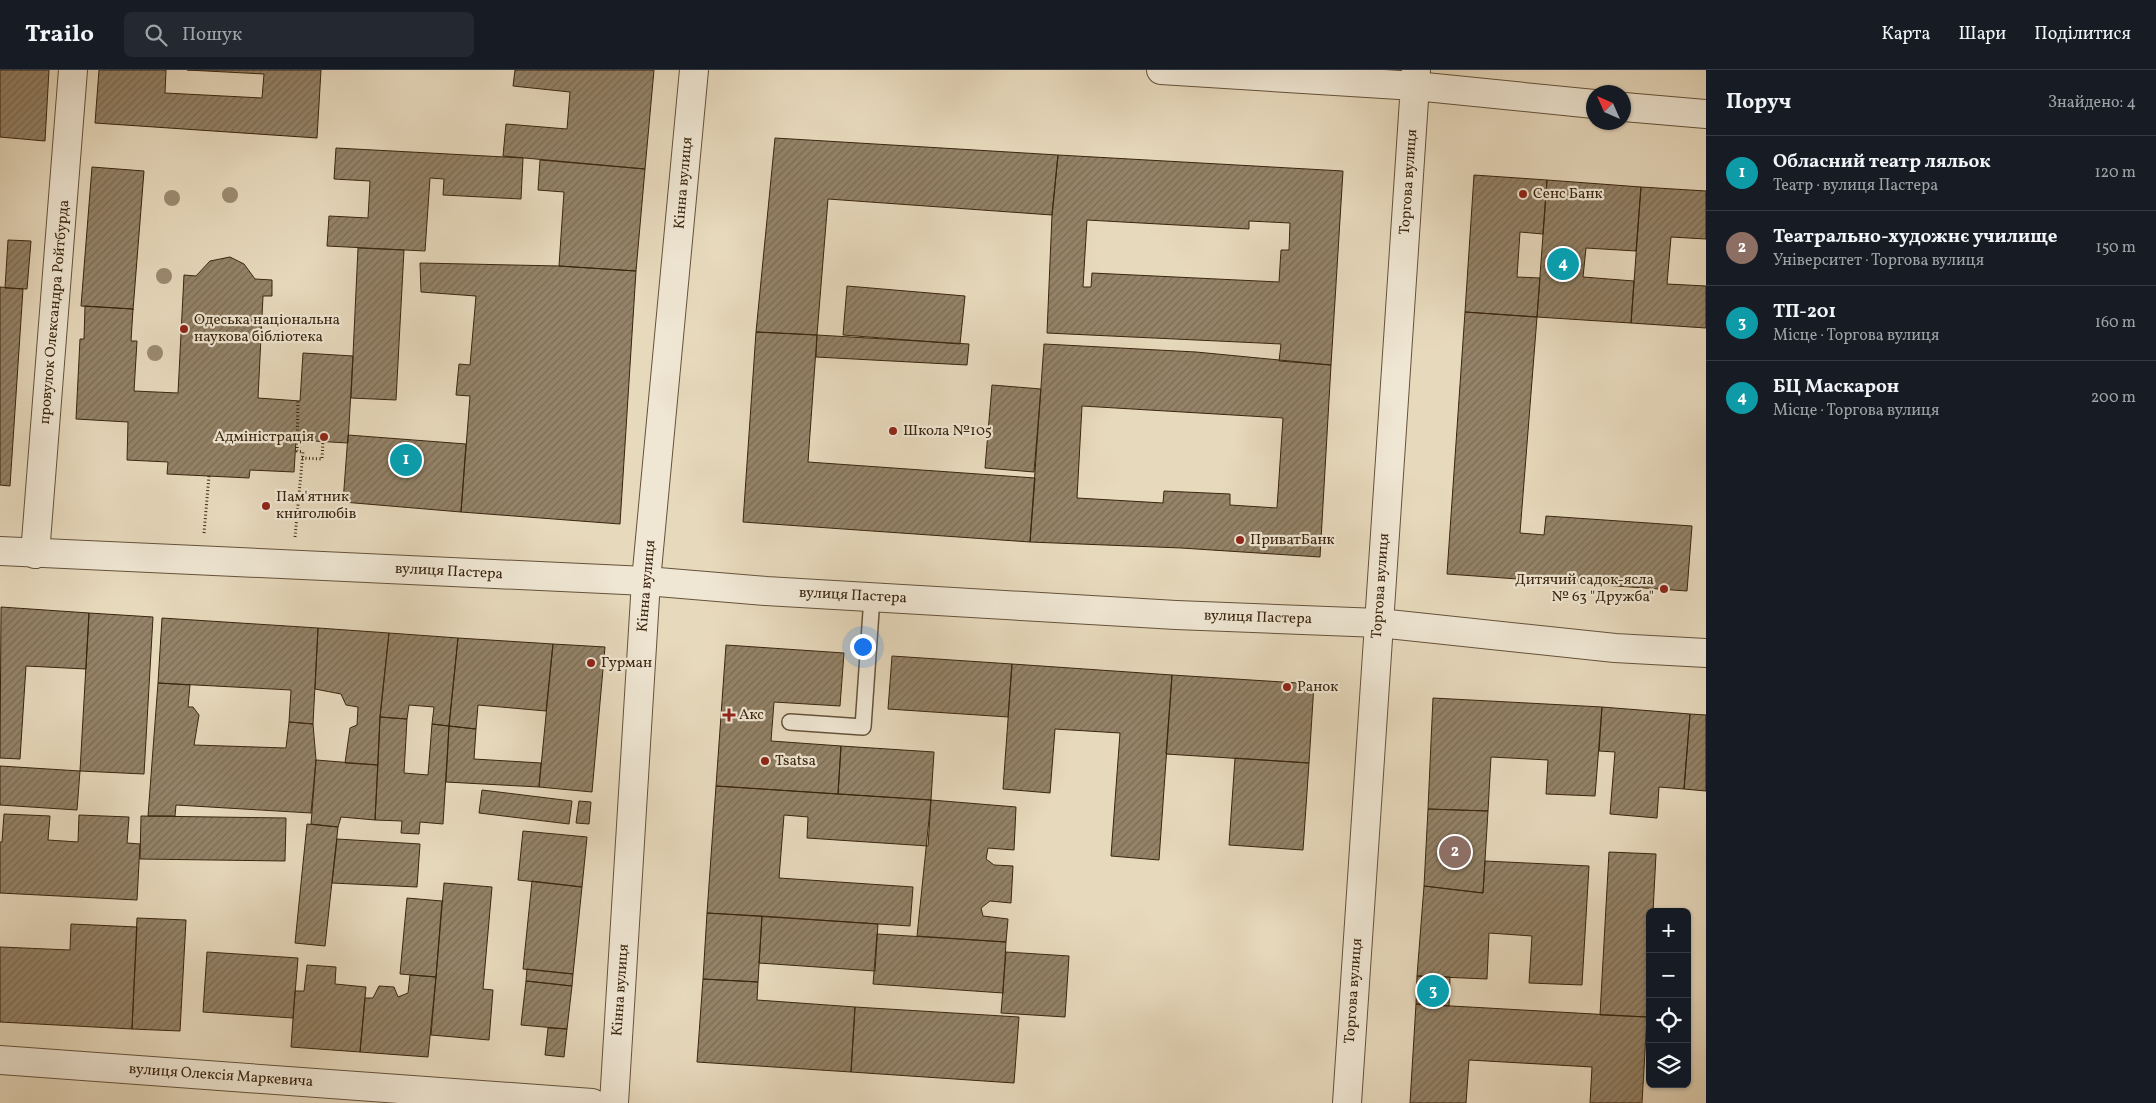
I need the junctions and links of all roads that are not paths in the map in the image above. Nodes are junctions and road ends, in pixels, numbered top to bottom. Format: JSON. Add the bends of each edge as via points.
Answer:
{"nodes":[{"id":1,"x":74,"y":70,"type":"edge"},
{"id":2,"x":694,"y":70,"type":"edge"},
{"id":3,"x":1161,"y":70,"type":"edge"},
{"id":4,"x":1416,"y":78,"type":"edge"},
{"id":5,"x":1586,"y":103,"type":"edge"},
{"id":6,"x":1631,"y":108,"type":"edge"},
{"id":7,"x":1706,"y":114,"type":"edge"},
{"id":8,"x":0,"y":551,"type":"edge"},
{"id":9,"x":35,"y":554,"type":"junction"},
{"id":10,"x":646,"y":581,"type":"junction"},
{"id":11,"x":872,"y":597,"type":"junction"},
{"id":12,"x":1379,"y":623,"type":"junction"},
{"id":13,"x":1706,"y":653,"type":"edge"},
{"id":14,"x":790,"y":722,"type":"dead end"},
{"id":15,"x":0,"y":1060,"type":"edge"},
{"id":16,"x":592,"y":1103,"type":"edge"},
{"id":17,"x":614,"y":1103,"type":"edge"},
{"id":18,"x":1347,"y":1103,"type":"edge"}],
"edges":[{"from":1,"to":9,"type":"street","name":"провулок Олександра Ройтбурда"},
{"from":2,"to":10,"type":"street","name":"Кінна вулиця"},
{"from":3,"to":4,"type":"street"},
{"from":4,"to":5,"type":"street"},
{"from":4,"to":12,"type":"street","name":"Торгова вулиця"},
{"from":6,"to":7,"type":"street"},
{"from":8,"to":9,"type":"street","name":"вулиця Пастера"},
{"from":9,"to":10,"type":"street","name":"вулиця Пастера"},
{"from":10,"to":11,"type":"street","name":"вулиця Пастера"},
{"from":10,"to":17,"type":"street","name":"Кінна вулиця"},
{"from":11,"to":12,"type":"street","name":"вулиця Пастера"},
{"from":11,"to":14,"type":"lane","via":[[863,727]]},
{"from":12,"to":13,"type":"street","name":"вулиця Пастера","via":[[1615,648]]},
{"from":12,"to":18,"type":"street","name":"Торгова вулиця"},
{"from":15,"to":16,"type":"street","name":"вулиця Олексія Маркевича"}]}
